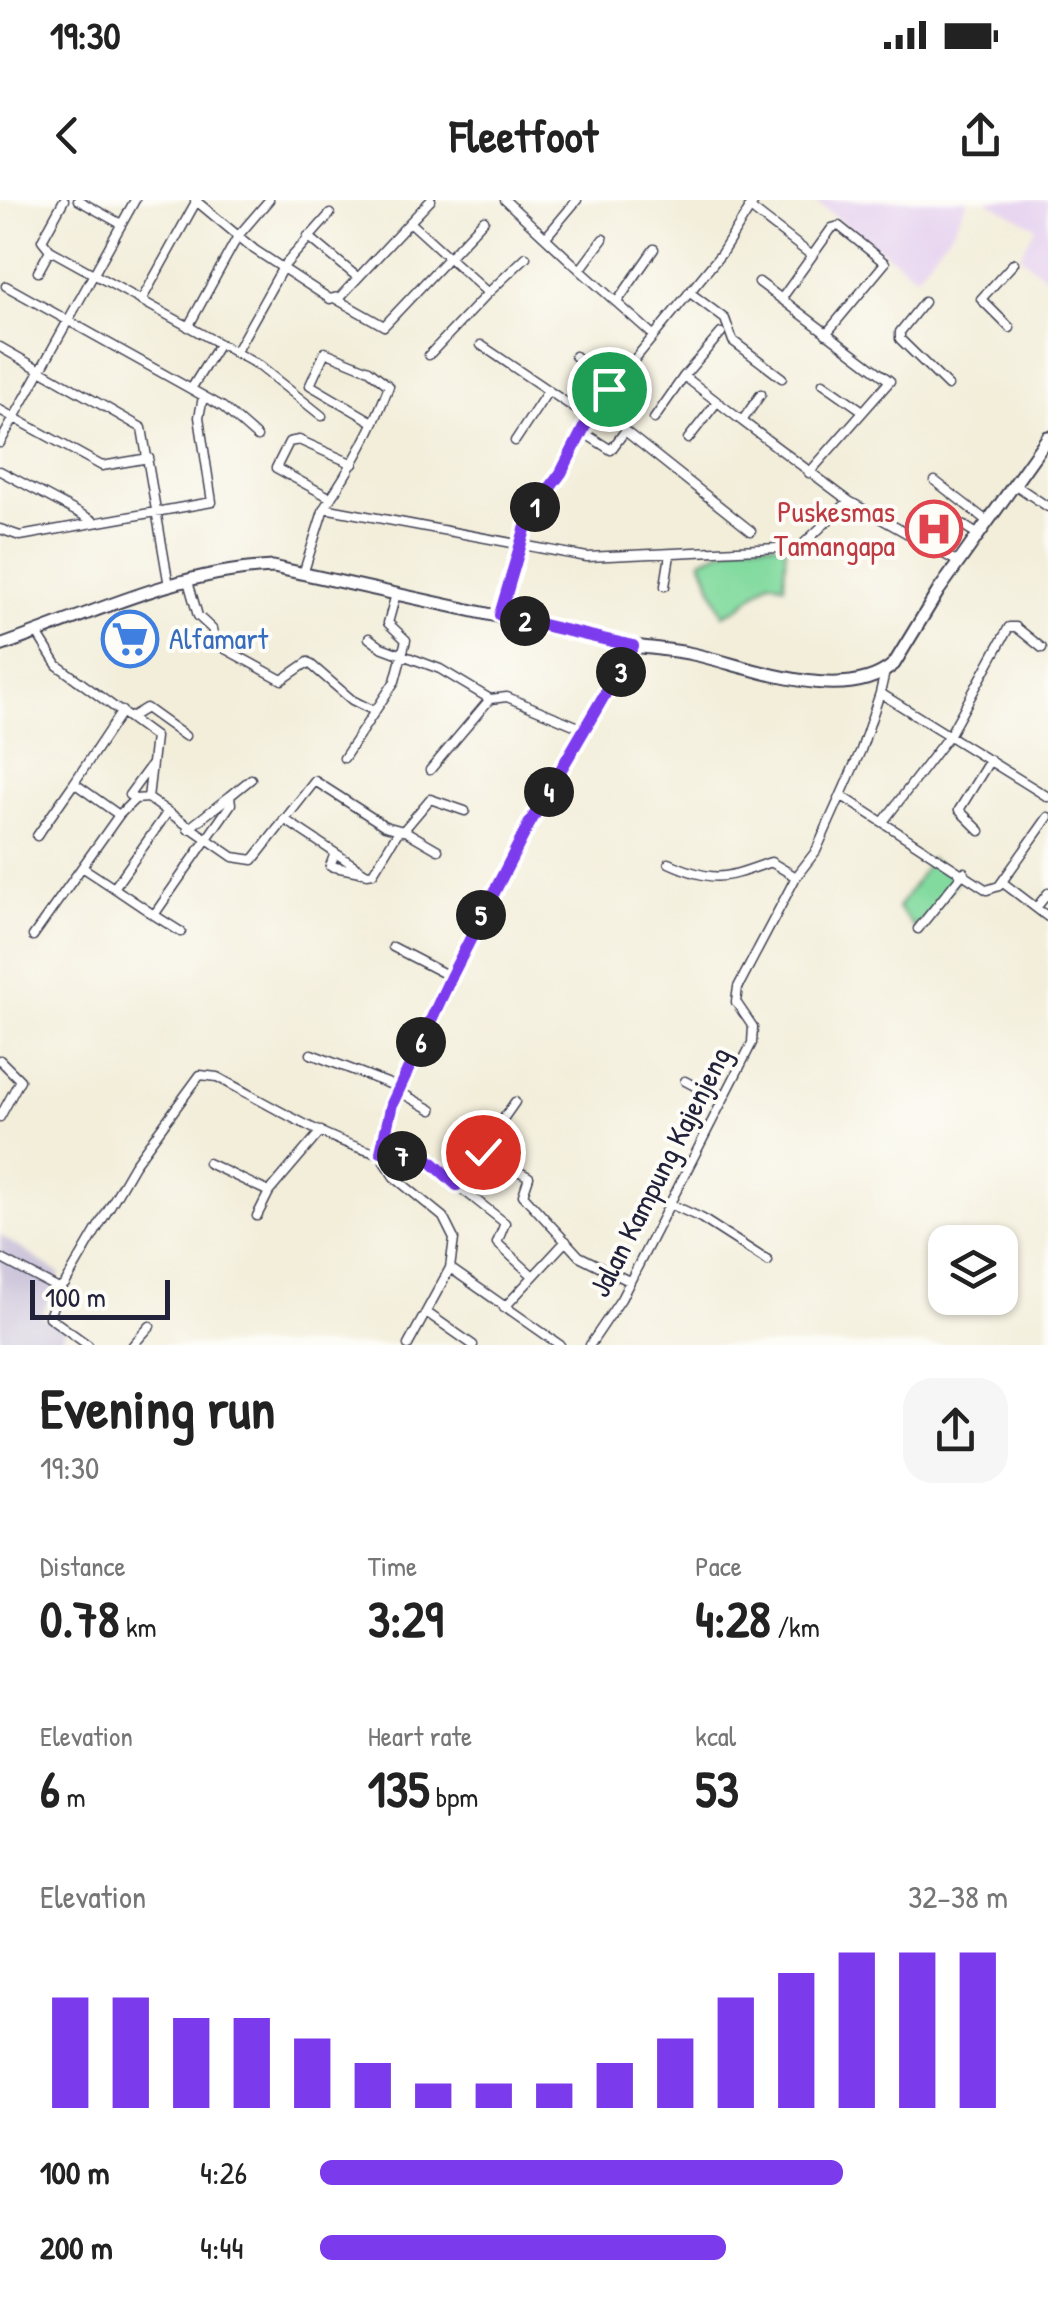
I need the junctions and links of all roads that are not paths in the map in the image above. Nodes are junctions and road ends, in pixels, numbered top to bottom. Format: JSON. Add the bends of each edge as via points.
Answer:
{"nodes":[{"id":1,"x":64,"y":200,"type":"edge"},
{"id":2,"x":78,"y":200,"type":"edge"},
{"id":3,"x":135,"y":200,"type":"edge"},
{"id":4,"x":196,"y":200,"type":"edge"},
{"id":5,"x":269,"y":200,"type":"edge"},
{"id":6,"x":431,"y":200,"type":"edge"},
{"id":7,"x":505,"y":200,"type":"edge"},
{"id":8,"x":576,"y":200,"type":"edge"},
{"id":9,"x":752,"y":204,"type":"edge"},
{"id":10,"x":330,"y":214,"type":"dead end"},
{"id":11,"x":484,"y":220,"type":"dead end"},
{"id":12,"x":410,"y":222,"type":"junction"},
{"id":13,"x":121,"y":224,"type":"junction"},
{"id":14,"x":238,"y":236,"type":"junction"},
{"id":15,"x":308,"y":236,"type":"junction"},
{"id":16,"x":546,"y":237,"type":"junction"},
{"id":17,"x":603,"y":239,"type":"dead end"},
{"id":18,"x":654,"y":249,"type":"dead end"},
{"id":19,"x":50,"y":250,"type":"junction"},
{"id":20,"x":811,"y":256,"type":"junction"},
{"id":21,"x":526,"y":257,"type":"dead end"},
{"id":22,"x":450,"y":259,"type":"junction"},
{"id":23,"x":1014,"y":262,"type":"dead end"},
{"id":24,"x":283,"y":267,"type":"junction"},
{"id":25,"x":580,"y":270,"type":"junction"},
{"id":26,"x":38,"y":272,"type":"dead end"},
{"id":27,"x":92,"y":274,"type":"junction"},
{"id":28,"x":356,"y":276,"type":"junction"},
{"id":29,"x":759,"y":282,"type":"dead end"},
{"id":30,"x":6,"y":286,"type":"dead end"},
{"id":31,"x":406,"y":287,"type":"dead end"},
{"id":32,"x":689,"y":292,"type":"junction"},
{"id":33,"x":488,"y":293,"type":"junction"},
{"id":34,"x":414,"y":294,"type":"junction"},
{"id":35,"x":782,"y":298,"type":"junction"},
{"id":36,"x":336,"y":299,"type":"junction"},
{"id":37,"x":140,"y":300,"type":"junction"},
{"id":38,"x":617,"y":302,"type":"junction"},
{"id":39,"x":924,"y":302,"type":"dead end"},
{"id":40,"x":67,"y":320,"type":"junction"},
{"id":41,"x":188,"y":326,"type":"junction"},
{"id":42,"x":1010,"y":328,"type":"dead end"},
{"id":43,"x":652,"y":334,"type":"junction"},
{"id":44,"x":722,"y":334,"type":"dead end"},
{"id":45,"x":826,"y":334,"type":"junction"},
{"id":46,"x":219,"y":344,"type":"junction"},
{"id":47,"x":481,"y":345,"type":"dead end"},
{"id":48,"x":0,"y":347,"type":"edge"},
{"id":49,"x":236,"y":353,"type":"junction"},
{"id":50,"x":428,"y":355,"type":"dead end"},
{"id":51,"x":575,"y":356,"type":"dead end"},
{"id":52,"x":40,"y":368,"type":"junction"},
{"id":53,"x":684,"y":376,"type":"junction"},
{"id":54,"x":782,"y":378,"type":"dead end"},
{"id":55,"x":614,"y":382,"type":"junction"},
{"id":56,"x":823,"y":384,"type":"dead end"},
{"id":57,"x":948,"y":386,"type":"dead end"},
{"id":58,"x":192,"y":389,"type":"junction"},
{"id":59,"x":548,"y":390,"type":"junction"},
{"id":60,"x":761,"y":394,"type":"dead end"},
{"id":61,"x":203,"y":397,"type":"junction"},
{"id":62,"x":717,"y":402,"type":"junction"},
{"id":63,"x":0,"y":410,"type":"edge"},
{"id":64,"x":863,"y":410,"type":"junction"},
{"id":65,"x":322,"y":416,"type":"dead end"},
{"id":66,"x":14,"y":418,"type":"junction"},
{"id":67,"x":589,"y":418,"type":"junction"},
{"id":68,"x":654,"y":419,"type":"dead end"},
{"id":69,"x":742,"y":421,"type":"junction"},
{"id":70,"x":373,"y":422,"type":"junction"},
{"id":71,"x":581,"y":432,"type":"junction"},
{"id":72,"x":1048,"y":437,"type":"edge"},
{"id":73,"x":257,"y":438,"type":"dead end"},
{"id":74,"x":688,"y":439,"type":"dead end"},
{"id":75,"x":515,"y":441,"type":"dead end"},
{"id":76,"x":0,"y":443,"type":"edge"},
{"id":77,"x":149,"y":458,"type":"junction"},
{"id":78,"x":353,"y":464,"type":"junction"},
{"id":79,"x":0,"y":471,"type":"edge"},
{"id":80,"x":809,"y":473,"type":"junction"},
{"id":81,"x":935,"y":481,"type":"dead end"},
{"id":82,"x":1014,"y":484,"type":"junction"},
{"id":83,"x":331,"y":498,"type":"junction"},
{"id":84,"x":850,"y":501,"type":"junction"},
{"id":85,"x":1048,"y":507,"type":"edge"},
{"id":86,"x":324,"y":508,"type":"junction"},
{"id":87,"x":156,"y":511,"type":"junction"},
{"id":88,"x":92,"y":520,"type":"junction"},
{"id":89,"x":987,"y":521,"type":"junction"},
{"id":90,"x":958,"y":522,"type":"dead end"},
{"id":91,"x":0,"y":529,"type":"edge"},
{"id":92,"x":751,"y":531,"type":"dead end"},
{"id":93,"x":978,"y":534,"type":"junction"},
{"id":94,"x":517,"y":545,"type":"junction"},
{"id":95,"x":670,"y":555,"type":"junction"},
{"id":96,"x":958,"y":562,"type":"junction"},
{"id":97,"x":304,"y":571,"type":"junction"},
{"id":98,"x":188,"y":581,"type":"junction"},
{"id":99,"x":169,"y":586,"type":"junction"},
{"id":100,"x":664,"y":586,"type":"dead end"},
{"id":101,"x":396,"y":594,"type":"junction"},
{"id":102,"x":500,"y":615,"type":"junction"},
{"id":103,"x":37,"y":633,"type":"junction"},
{"id":104,"x":369,"y":638,"type":"dead end"},
{"id":105,"x":0,"y":646,"type":"edge"},
{"id":106,"x":633,"y":646,"type":"junction"},
{"id":107,"x":1042,"y":648,"type":"dead end"},
{"id":108,"x":400,"y":654,"type":"junction"},
{"id":109,"x":885,"y":672,"type":"junction"},
{"id":110,"x":880,"y":693,"type":"junction"},
{"id":111,"x":490,"y":700,"type":"junction"},
{"id":112,"x":372,"y":710,"type":"junction"},
{"id":113,"x":122,"y":711,"type":"junction"},
{"id":114,"x":131,"y":717,"type":"junction"},
{"id":115,"x":171,"y":724,"type":"junction"},
{"id":116,"x":586,"y":730,"type":"junction"},
{"id":117,"x":950,"y":734,"type":"junction"},
{"id":118,"x":155,"y":736,"type":"junction"},
{"id":119,"x":185,"y":736,"type":"dead end"},
{"id":120,"x":344,"y":758,"type":"dead end"},
{"id":121,"x":990,"y":760,"type":"junction"},
{"id":122,"x":154,"y":762,"type":"junction"},
{"id":123,"x":430,"y":770,"type":"dead end"},
{"id":124,"x":251,"y":779,"type":"dead end"},
{"id":125,"x":74,"y":783,"type":"junction"},
{"id":126,"x":230,"y":796,"type":"junction"},
{"id":127,"x":842,"y":796,"type":"junction"},
{"id":128,"x":148,"y":798,"type":"junction"},
{"id":129,"x":1048,"y":798,"type":"edge"},
{"id":130,"x":136,"y":799,"type":"junction"},
{"id":131,"x":465,"y":812,"type":"dead end"},
{"id":132,"x":166,"y":813,"type":"junction"},
{"id":133,"x":118,"y":815,"type":"junction"},
{"id":134,"x":1048,"y":817,"type":"edge"},
{"id":135,"x":284,"y":818,"type":"junction"},
{"id":136,"x":883,"y":822,"type":"junction"},
{"id":137,"x":188,"y":829,"type":"junction"},
{"id":138,"x":400,"y":831,"type":"junction"},
{"id":139,"x":980,"y":831,"type":"dead end"},
{"id":140,"x":37,"y":836,"type":"dead end"},
{"id":141,"x":206,"y":841,"type":"junction"},
{"id":142,"x":438,"y":850,"type":"dead end"},
{"id":143,"x":668,"y":864,"type":"dead end"},
{"id":144,"x":82,"y":867,"type":"junction"},
{"id":145,"x":964,"y":872,"type":"junction"},
{"id":146,"x":796,"y":877,"type":"junction"},
{"id":147,"x":1002,"y":882,"type":"junction"},
{"id":148,"x":114,"y":888,"type":"junction"},
{"id":149,"x":1048,"y":893,"type":"edge"},
{"id":150,"x":1036,"y":908,"type":"junction"},
{"id":151,"x":154,"y":916,"type":"junction"},
{"id":152,"x":1048,"y":917,"type":"edge"},
{"id":153,"x":918,"y":929,"type":"dead end"},
{"id":154,"x":181,"y":932,"type":"dead end"},
{"id":155,"x":33,"y":936,"type":"dead end"},
{"id":156,"x":393,"y":947,"type":"dead end"},
{"id":157,"x":451,"y":977,"type":"junction"},
{"id":158,"x":311,"y":1054,"type":"dead end"},
{"id":159,"x":0,"y":1060,"type":"edge"},
{"id":160,"x":685,"y":1082,"type":"dead end"},
{"id":161,"x":399,"y":1089,"type":"junction"},
{"id":162,"x":720,"y":1100,"type":"junction"},
{"id":163,"x":515,"y":1102,"type":"dead end"},
{"id":164,"x":432,"y":1110,"type":"dead end"},
{"id":165,"x":0,"y":1114,"type":"edge"},
{"id":166,"x":321,"y":1131,"type":"junction"},
{"id":167,"x":381,"y":1152,"type":"junction"},
{"id":168,"x":483,"y":1152,"type":"junction"},
{"id":169,"x":208,"y":1163,"type":"dead end"},
{"id":170,"x":457,"y":1185,"type":"junction"},
{"id":171,"x":269,"y":1192,"type":"junction"},
{"id":172,"x":668,"y":1204,"type":"junction"},
{"id":173,"x":257,"y":1216,"type":"dead end"},
{"id":174,"x":566,"y":1241,"type":"junction"},
{"id":175,"x":0,"y":1258,"type":"edge"},
{"id":176,"x":768,"y":1261,"type":"dead end"},
{"id":177,"x":450,"y":1268,"type":"junction"},
{"id":178,"x":533,"y":1276,"type":"junction"},
{"id":179,"x":629,"y":1281,"type":"junction"},
{"id":180,"x":59,"y":1289,"type":"junction"},
{"id":181,"x":504,"y":1308,"type":"junction"},
{"id":182,"x":426,"y":1312,"type":"junction"},
{"id":183,"x":150,"y":1326,"type":"dead end"},
{"id":184,"x":88,"y":1345,"type":"edge"},
{"id":185,"x":133,"y":1345,"type":"edge"},
{"id":186,"x":408,"y":1345,"type":"edge"},
{"id":187,"x":474,"y":1345,"type":"edge"},
{"id":188,"x":560,"y":1345,"type":"edge"},
{"id":189,"x":590,"y":1345,"type":"edge"}],
"edges":[{"from":1,"to":19,"type":"street","via":[[44,232]]},
{"from":2,"to":13,"type":"street"},
{"from":3,"to":13,"type":"street"},
{"from":4,"to":14,"type":"street"},
{"from":4,"to":37,"type":"street"},
{"from":5,"to":14,"type":"street"},
{"from":6,"to":12,"type":"street"},
{"from":7,"to":16,"type":"street"},
{"from":8,"to":16,"type":"street"},
{"from":9,"to":20,"type":"street"},
{"from":9,"to":32,"type":"street"},
{"from":10,"to":15,"type":"street"},
{"from":11,"to":22,"type":"street"},
{"from":12,"to":22,"type":"street"},
{"from":12,"to":28,"type":"street"},
{"from":13,"to":27,"type":"street"},
{"from":14,"to":24,"type":"street"},
{"from":14,"to":41,"type":"street"},
{"from":15,"to":24,"type":"street"},
{"from":15,"to":28,"type":"street"},
{"from":16,"to":25,"type":"street"},
{"from":17,"to":25,"type":"street"},
{"from":18,"to":38,"type":"street"},
{"from":19,"to":26,"type":"street"},
{"from":19,"to":27,"type":"street"},
{"from":20,"to":35,"type":"street"},
{"from":20,"to":45,"type":"street","via":[[839,226],[885,263]]},
{"from":21,"to":33,"type":"street"},
{"from":22,"to":33,"type":"street"},
{"from":22,"to":34,"type":"street"},
{"from":23,"to":42,"type":"street","via":[[980,299]]},
{"from":24,"to":36,"type":"street"},
{"from":24,"to":49,"type":"street"},
{"from":25,"to":38,"type":"street"},
{"from":27,"to":37,"type":"street"},
{"from":27,"to":40,"type":"street"},
{"from":28,"to":36,"type":"street"},
{"from":29,"to":35,"type":"street"},
{"from":30,"to":40,"type":"street"},
{"from":31,"to":34,"type":"street"},
{"from":32,"to":43,"type":"street"},
{"from":32,"to":54,"type":"street","via":[[725,319],[733,341]]},
{"from":33,"to":50,"type":"street"},
{"from":34,"to":36,"type":"street","via":[[384,326]]},
{"from":35,"to":45,"type":"street"},
{"from":37,"to":41,"type":"street"},
{"from":38,"to":43,"type":"street"},
{"from":39,"to":57,"type":"street","via":[[899,337]]},
{"from":40,"to":52,"type":"street"},
{"from":40,"to":58,"type":"street"},
{"from":41,"to":46,"type":"street"},
{"from":43,"to":55,"type":"street"},
{"from":44,"to":53,"type":"street"},
{"from":45,"to":64,"type":"street","via":[[888,378]]},
{"from":46,"to":49,"type":"street"},
{"from":46,"to":58,"type":"street"},
{"from":47,"to":59,"type":"street"},
{"from":48,"to":52,"type":"street"},
{"from":49,"to":65,"type":"street"},
{"from":51,"to":55,"type":"street"},
{"from":52,"to":66,"type":"street"},
{"from":52,"to":77,"type":"street","via":[[134,420],[145,434]]},
{"from":53,"to":62,"type":"street"},
{"from":53,"to":68,"type":"street"},
{"from":55,"to":67,"type":"street"},
{"from":56,"to":64,"type":"street"},
{"from":58,"to":61,"type":"street"},
{"from":59,"to":67,"type":"street"},
{"from":59,"to":75,"type":"street"},
{"from":60,"to":69,"type":"street"},
{"from":61,"to":73,"type":"street"},
{"from":61,"to":87,"type":"street","via":[[199,417],[212,502]]},
{"from":62,"to":69,"type":"street"},
{"from":62,"to":74,"type":"street"},
{"from":63,"to":66,"type":"street"},
{"from":64,"to":80,"type":"street"},
{"from":66,"to":76,"type":"street"},
{"from":66,"to":77,"type":"street","via":[[102,466]]},
{"from":67,"to":71,"type":"street"},
{"from":69,"to":80,"type":"street"},
{"from":70,"to":70,"type":"street","via":[[310,384],[325,352],[387,380]]},
{"from":70,"to":78,"type":"street"},
{"from":71,"to":92,"type":"street","via":[[611,450],[625,432]]},
{"from":71,"to":94,"type":"street"},
{"from":72,"to":82,"type":"main road"},
{"from":77,"to":87,"type":"street"},
{"from":78,"to":83,"type":"street"},
{"from":78,"to":83,"type":"street","via":[[296,440],[280,457],[276,468]]},
{"from":79,"to":88,"type":"street"},
{"from":80,"to":84,"type":"street"},
{"from":81,"to":89,"type":"street"},
{"from":82,"to":85,"type":"street"},
{"from":82,"to":89,"type":"main road"},
{"from":83,"to":86,"type":"street"},
{"from":84,"to":95,"type":"street","via":[[800,548]]},
{"from":84,"to":96,"type":"street"},
{"from":86,"to":94,"type":"street"},
{"from":86,"to":97,"type":"street"},
{"from":87,"to":88,"type":"street"},
{"from":87,"to":99,"type":"street"},
{"from":88,"to":91,"type":"street","via":[[20,536]]},
{"from":89,"to":93,"type":"main road"},
{"from":90,"to":93,"type":"street"},
{"from":93,"to":96,"type":"main road"},
{"from":94,"to":95,"type":"street","via":[[587,557]]},
{"from":94,"to":102,"type":"street"},
{"from":95,"to":100,"type":"street"},
{"from":96,"to":109,"type":"main road"},
{"from":97,"to":98,"type":"main road","via":[[242,569]]},
{"from":97,"to":101,"type":"main road"},
{"from":98,"to":99,"type":"main road"},
{"from":98,"to":112,"type":"street","via":[[198,616],[216,644],[282,680],[308,662]]},
{"from":99,"to":103,"type":"main road"},
{"from":101,"to":102,"type":"main road"},
{"from":101,"to":108,"type":"street","via":[[388,622],[404,634]]},
{"from":102,"to":106,"type":"main road"},
{"from":103,"to":105,"type":"main road"},
{"from":103,"to":113,"type":"street","via":[[57,665]]},
{"from":104,"to":108,"type":"street"},
{"from":106,"to":109,"type":"main road","via":[[796,681]]},
{"from":106,"to":116,"type":"street"},
{"from":107,"to":117,"type":"street","via":[[1016,627],[1007,632]]},
{"from":108,"to":111,"type":"street"},
{"from":108,"to":112,"type":"street","via":[[395,681]]},
{"from":109,"to":110,"type":"street","name":"Jalan Kampung Kajenjeng"},
{"from":110,"to":117,"type":"street"},
{"from":110,"to":127,"type":"street","name":"Jalan Kampung Kajenjeng"},
{"from":111,"to":116,"type":"street","via":[[506,697]]},
{"from":111,"to":123,"type":"street"},
{"from":112,"to":120,"type":"street"},
{"from":113,"to":114,"type":"street"},
{"from":113,"to":125,"type":"street"},
{"from":114,"to":115,"type":"street","via":[[146,708]]},
{"from":114,"to":118,"type":"street"},
{"from":115,"to":118,"type":"street"},
{"from":115,"to":119,"type":"street"},
{"from":116,"to":157,"type":"street"},
{"from":117,"to":121,"type":"street"},
{"from":117,"to":136,"type":"street"},
{"from":118,"to":122,"type":"street"},
{"from":121,"to":129,"type":"street"},
{"from":121,"to":139,"type":"street","via":[[958,810]]},
{"from":122,"to":128,"type":"street"},
{"from":122,"to":130,"type":"street","via":[[131,789]]},
{"from":124,"to":126,"type":"street"},
{"from":125,"to":133,"type":"street"},
{"from":125,"to":140,"type":"street"},
{"from":126,"to":137,"type":"street"},
{"from":126,"to":141,"type":"street"},
{"from":127,"to":136,"type":"street"},
{"from":127,"to":146,"type":"street","name":"Jalan Kampung Kajenjeng","via":[[816,852]]},
{"from":128,"to":130,"type":"street"},
{"from":128,"to":132,"type":"street"},
{"from":130,"to":133,"type":"street"},
{"from":131,"to":138,"type":"street","via":[[430,798]]},
{"from":132,"to":137,"type":"street"},
{"from":132,"to":148,"type":"street"},
{"from":133,"to":144,"type":"street"},
{"from":134,"to":147,"type":"street"},
{"from":135,"to":138,"type":"street","via":[[318,782]]},
{"from":135,"to":138,"type":"street","via":[[372,874]]},
{"from":135,"to":141,"type":"street","via":[[247,862]]},
{"from":136,"to":145,"type":"street"},
{"from":137,"to":141,"type":"street"},
{"from":138,"to":142,"type":"street"},
{"from":141,"to":151,"type":"street"},
{"from":143,"to":146,"type":"street","via":[[715,879],[770,862]]},
{"from":144,"to":148,"type":"street"},
{"from":144,"to":155,"type":"street"},
{"from":145,"to":147,"type":"street","via":[[986,890]]},
{"from":145,"to":153,"type":"street"},
{"from":146,"to":162,"type":"street","name":"Jalan Kampung Kajenjeng","via":[[738,987],[736,1002],[755,1035]]},
{"from":147,"to":150,"type":"street"},
{"from":148,"to":151,"type":"street"},
{"from":149,"to":150,"type":"street"},
{"from":150,"to":152,"type":"street"},
{"from":151,"to":154,"type":"street"},
{"from":156,"to":157,"type":"street"},
{"from":157,"to":161,"type":"street"},
{"from":158,"to":161,"type":"street"},
{"from":159,"to":165,"type":"street","via":[[20,1080]]},
{"from":160,"to":162,"type":"street"},
{"from":161,"to":164,"type":"street"},
{"from":161,"to":167,"type":"street"},
{"from":162,"to":172,"type":"street","name":"Jalan Kampung Kajenjeng"},
{"from":163,"to":168,"type":"street"},
{"from":166,"to":167,"type":"street"},
{"from":166,"to":171,"type":"street"},
{"from":166,"to":180,"type":"street","via":[[218,1077],[200,1076],[152,1136]]},
{"from":167,"to":170,"type":"street","via":[[400,1156],[418,1150]]},
{"from":167,"to":177,"type":"street","via":[[451,1228]]},
{"from":168,"to":170,"type":"street"},
{"from":168,"to":174,"type":"street","via":[[529,1177],[523,1194]]},
{"from":169,"to":171,"type":"street"},
{"from":170,"to":178,"type":"street","via":[[505,1223],[497,1243]]},
{"from":171,"to":173,"type":"street"},
{"from":172,"to":176,"type":"street"},
{"from":172,"to":179,"type":"street","name":"Jalan Kampung Kajenjeng"},
{"from":174,"to":178,"type":"street"},
{"from":174,"to":179,"type":"street"},
{"from":175,"to":180,"type":"street"},
{"from":177,"to":181,"type":"street"},
{"from":177,"to":182,"type":"street"},
{"from":178,"to":181,"type":"street"},
{"from":179,"to":189,"type":"street","name":"Jalan Kampung Kajenjeng"},
{"from":180,"to":184,"type":"street","via":[[49,1317]]},
{"from":181,"to":188,"type":"street"},
{"from":182,"to":186,"type":"street"},
{"from":182,"to":187,"type":"street"},
{"from":183,"to":185,"type":"street"}]}
